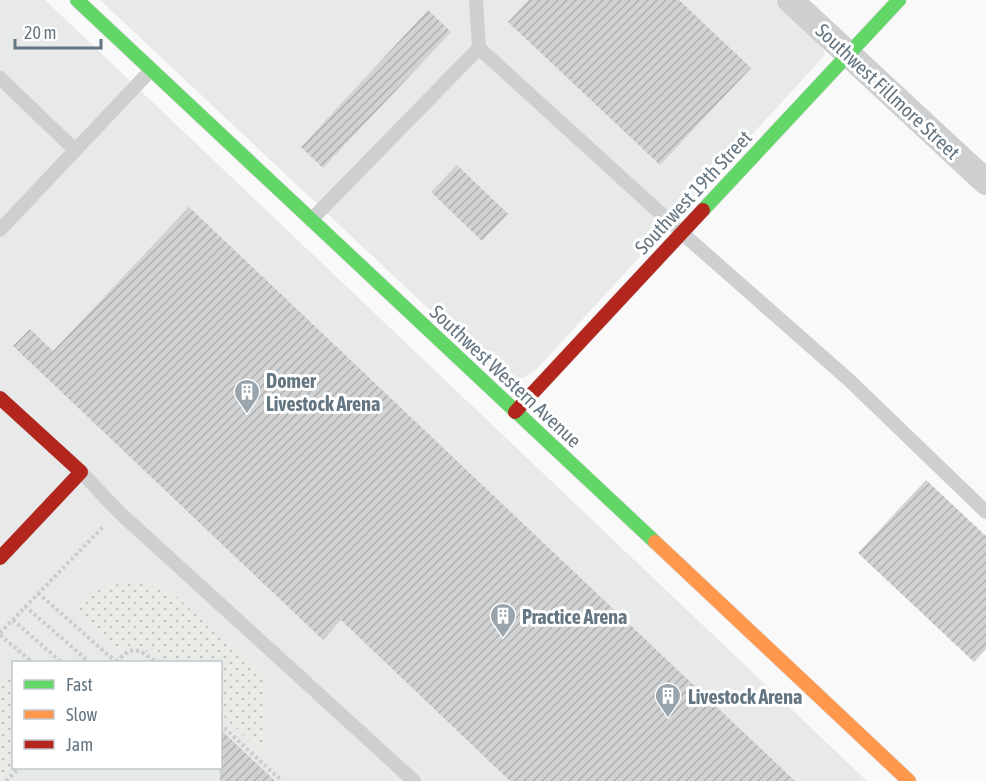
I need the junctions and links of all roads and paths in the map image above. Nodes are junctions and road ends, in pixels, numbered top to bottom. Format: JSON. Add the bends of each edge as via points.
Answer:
{"nodes":[{"id":1,"x":77,"y":0,"type":"edge"},
{"id":2,"x":476,"y":0,"type":"edge"},
{"id":3,"x":790,"y":0,"type":"edge"},
{"id":4,"x":899,"y":0,"type":"edge"},
{"id":5,"x":479,"y":48,"type":"junction"},
{"id":6,"x":848,"y":55,"type":"junction"},
{"id":7,"x":152,"y":70,"type":"junction"},
{"id":8,"x":0,"y":78,"type":"edge"},
{"id":9,"x":75,"y":150,"type":"junction"},
{"id":10,"x":986,"y":182,"type":"edge"},
{"id":11,"x":311,"y":220,"type":"junction"},
{"id":12,"x":0,"y":230,"type":"edge"},
{"id":13,"x":682,"y":233,"type":"junction"},
{"id":14,"x":0,"y":398,"type":"edge"},
{"id":15,"x":515,"y":412,"type":"junction"},
{"id":16,"x":81,"y":472,"type":"junction"},
{"id":17,"x":119,"y":512,"type":"junction"},
{"id":18,"x":986,"y":512,"type":"edge"},
{"id":19,"x":0,"y":558,"type":"edge"},
{"id":20,"x":38,"y":593,"type":"junction"},
{"id":21,"x":25,"y":606,"type":"junction"},
{"id":22,"x":13,"y":620,"type":"junction"},
{"id":23,"x":0,"y":634,"type":"edge"},
{"id":24,"x":30,"y":661,"type":"edge"},
{"id":25,"x":59,"y":661,"type":"edge"},
{"id":26,"x":87,"y":661,"type":"edge"},
{"id":27,"x":115,"y":661,"type":"edge"},
{"id":28,"x":117,"y":661,"type":"edge"},
{"id":29,"x":153,"y":661,"type":"edge"},
{"id":30,"x":222,"y":726,"type":"edge"},
{"id":31,"x":18,"y":769,"type":"edge"},
{"id":32,"x":6,"y":781,"type":"edge"},
{"id":33,"x":282,"y":781,"type":"edge"},
{"id":34,"x":414,"y":781,"type":"edge"},
{"id":35,"x":909,"y":781,"type":"edge"}],
"edges":[{"from":1,"to":7,"type":"street","name":"Southwest Western Avenue"},
{"from":2,"to":5,"type":"lane"},
{"from":3,"to":6,"type":"street","name":"Southwest Fillmore Street"},
{"from":4,"to":6,"type":"street","name":"Southwest 19th Street"},
{"from":5,"to":11,"type":"lane"},
{"from":5,"to":13,"type":"lane"},
{"from":6,"to":10,"type":"street","name":"Southwest Fillmore Street"},
{"from":6,"to":13,"type":"street","name":"Southwest 19th Street"},
{"from":7,"to":9,"type":"lane"},
{"from":7,"to":11,"type":"street","name":"Southwest Western Avenue"},
{"from":8,"to":9,"type":"lane"},
{"from":9,"to":12,"type":"lane"},
{"from":11,"to":15,"type":"street","name":"Southwest Western Avenue"},
{"from":13,"to":15,"type":"street","name":"Southwest 19th Street"},
{"from":13,"to":18,"type":"lane","via":[[849,380]]},
{"from":14,"to":16,"type":"street"},
{"from":15,"to":35,"type":"street","name":"Southwest Western Avenue"},
{"from":16,"to":17,"type":"lane"},
{"from":16,"to":19,"type":"street"},
{"from":17,"to":20,"type":"path"},
{"from":17,"to":34,"type":"lane"},
{"from":20,"to":21,"type":"path"},
{"from":20,"to":27,"type":"path"},
{"from":21,"to":22,"type":"path"},
{"from":21,"to":26,"type":"path"},
{"from":22,"to":23,"type":"path"},
{"from":22,"to":25,"type":"path"},
{"from":23,"to":24,"type":"path"},
{"from":28,"to":29,"type":"path","via":[[124,654],[140,650]]},
{"from":30,"to":33,"type":"path"},
{"from":31,"to":32,"type":"path"}]}
